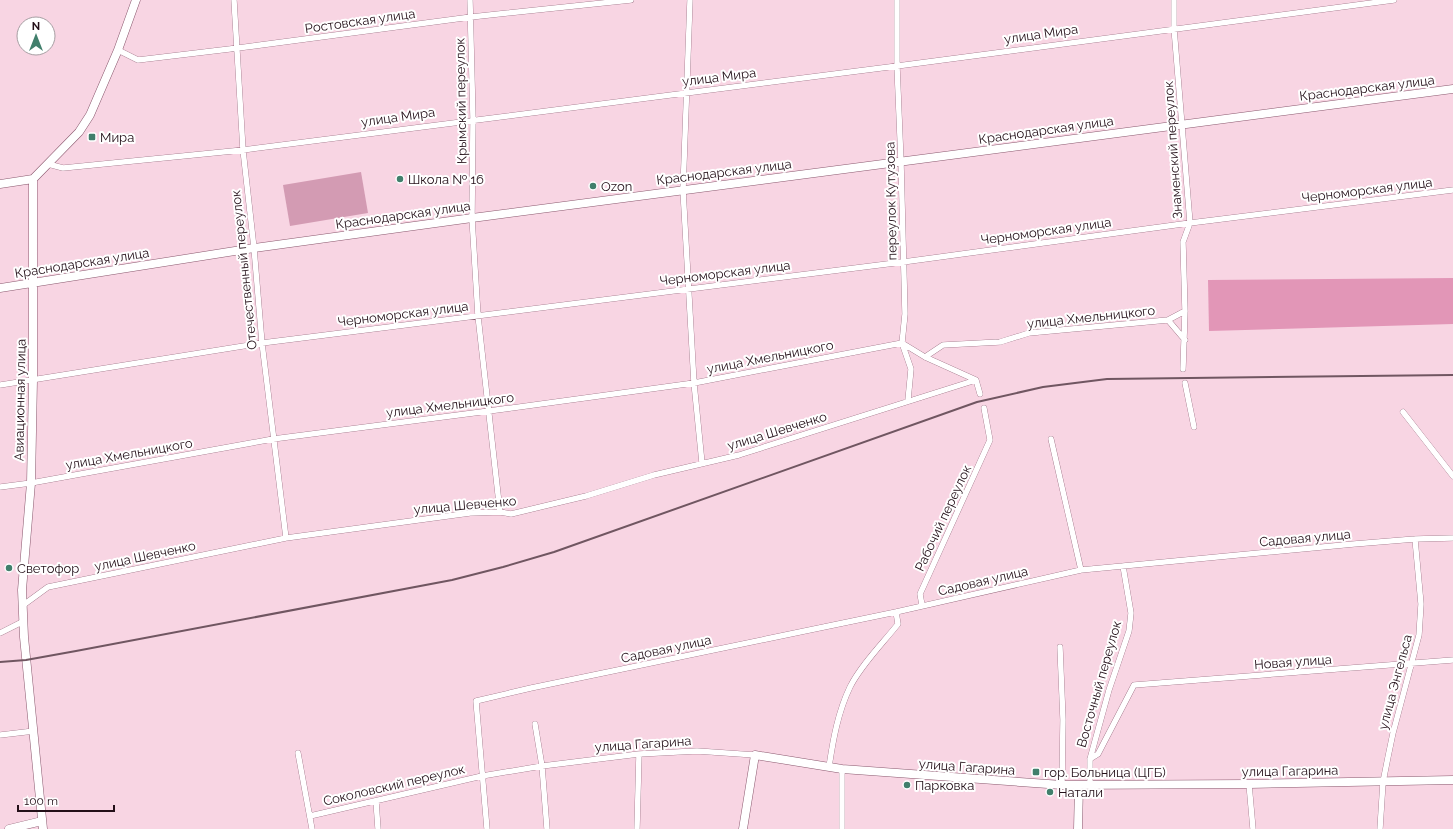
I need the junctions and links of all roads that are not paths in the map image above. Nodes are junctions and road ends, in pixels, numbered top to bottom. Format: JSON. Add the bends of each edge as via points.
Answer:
{"nodes":[{"id":1,"x":136,"y":0,"type":"edge"},
{"id":2,"x":234,"y":0,"type":"edge"},
{"id":3,"x":470,"y":0,"type":"edge"},
{"id":4,"x":631,"y":0,"type":"edge"},
{"id":5,"x":690,"y":0,"type":"edge"},
{"id":6,"x":897,"y":0,"type":"edge"},
{"id":7,"x":1174,"y":0,"type":"edge"},
{"id":8,"x":1394,"y":0,"type":"edge"},
{"id":9,"x":471,"y":17,"type":"junction"},
{"id":10,"x":1174,"y":28,"type":"junction"},
{"id":11,"x":238,"y":48,"type":"junction"},
{"id":12,"x":118,"y":50,"type":"junction"},
{"id":13,"x":897,"y":66,"type":"junction"},
{"id":14,"x":1453,"y":88,"type":"edge"},
{"id":15,"x":686,"y":93,"type":"junction"},
{"id":16,"x":473,"y":120,"type":"junction"},
{"id":17,"x":1182,"y":124,"type":"junction"},
{"id":18,"x":243,"y":150,"type":"junction"},
{"id":19,"x":901,"y":162,"type":"junction"},
{"id":20,"x":48,"y":164,"type":"junction"},
{"id":21,"x":33,"y":179,"type":"junction"},
{"id":22,"x":0,"y":184,"type":"edge"},
{"id":23,"x":683,"y":190,"type":"junction"},
{"id":24,"x":1453,"y":190,"type":"edge"},
{"id":25,"x":472,"y":218,"type":"junction"},
{"id":26,"x":1190,"y":223,"type":"junction"},
{"id":27,"x":254,"y":248,"type":"junction"},
{"id":28,"x":903,"y":262,"type":"junction"},
{"id":29,"x":33,"y":283,"type":"junction"},
{"id":30,"x":0,"y":288,"type":"edge"},
{"id":31,"x":688,"y":289,"type":"junction"},
{"id":32,"x":1185,"y":311,"type":"junction"},
{"id":33,"x":478,"y":316,"type":"junction"},
{"id":34,"x":1168,"y":320,"type":"junction"},
{"id":35,"x":1185,"y":340,"type":"junction"},
{"id":36,"x":262,"y":343,"type":"junction"},
{"id":37,"x":902,"y":343,"type":"junction"},
{"id":38,"x":925,"y":357,"type":"junction"},
{"id":39,"x":1183,"y":369,"type":"dead end"},
{"id":40,"x":33,"y":380,"type":"junction"},
{"id":41,"x":976,"y":380,"type":"junction"},
{"id":42,"x":694,"y":383,"type":"junction"},
{"id":43,"x":1185,"y":383,"type":"dead end"},
{"id":44,"x":0,"y":385,"type":"edge"},
{"id":45,"x":980,"y":394,"type":"dead end"},
{"id":46,"x":908,"y":400,"type":"junction"},
{"id":47,"x":984,"y":408,"type":"dead end"},
{"id":48,"x":489,"y":411,"type":"junction"},
{"id":49,"x":1403,"y":412,"type":"dead end"},
{"id":50,"x":1194,"y":427,"type":"dead end"},
{"id":51,"x":273,"y":439,"type":"junction"},
{"id":52,"x":1052,"y":439,"type":"dead end"},
{"id":53,"x":702,"y":463,"type":"junction"},
{"id":54,"x":1453,"y":476,"type":"edge"},
{"id":55,"x":31,"y":483,"type":"junction"},
{"id":56,"x":0,"y":487,"type":"edge"},
{"id":57,"x":500,"y":512,"type":"junction"},
{"id":58,"x":286,"y":538,"type":"junction"},
{"id":59,"x":1453,"y":538,"type":"edge"},
{"id":60,"x":1415,"y":539,"type":"junction"},
{"id":61,"x":1123,"y":566,"type":"junction"},
{"id":62,"x":1080,"y":570,"type":"junction"},
{"id":63,"x":22,"y":606,"type":"junction"},
{"id":64,"x":922,"y":606,"type":"junction"},
{"id":65,"x":896,"y":612,"type":"junction"},
{"id":66,"x":22,"y":622,"type":"junction"},
{"id":67,"x":0,"y":633,"type":"edge"},
{"id":68,"x":1060,"y":647,"type":"dead end"},
{"id":69,"x":1453,"y":660,"type":"edge"},
{"id":70,"x":1411,"y":663,"type":"junction"},
{"id":71,"x":535,"y":724,"type":"dead end"},
{"id":72,"x":34,"y":731,"type":"junction"},
{"id":73,"x":0,"y":735,"type":"edge"},
{"id":74,"x":298,"y":753,"type":"dead end"},
{"id":75,"x":639,"y":754,"type":"junction"},
{"id":76,"x":754,"y":755,"type":"junction"},
{"id":77,"x":1090,"y":759,"type":"junction"},
{"id":78,"x":542,"y":766,"type":"junction"},
{"id":79,"x":829,"y":767,"type":"junction"},
{"id":80,"x":842,"y":769,"type":"junction"},
{"id":81,"x":482,"y":776,"type":"junction"},
{"id":82,"x":1453,"y":780,"type":"edge"},
{"id":83,"x":1383,"y":782,"type":"junction"},
{"id":84,"x":1249,"y":784,"type":"junction"},
{"id":85,"x":1062,"y":785,"type":"junction"},
{"id":86,"x":1079,"y":786,"type":"junction"},
{"id":87,"x":1090,"y":786,"type":"junction"},
{"id":88,"x":376,"y":801,"type":"junction"},
{"id":89,"x":310,"y":816,"type":"junction"},
{"id":90,"x":42,"y":825,"type":"edge"},
{"id":91,"x":9,"y":829,"type":"edge"},
{"id":92,"x":312,"y":829,"type":"edge"},
{"id":93,"x":378,"y":829,"type":"edge"},
{"id":94,"x":488,"y":829,"type":"edge"},
{"id":95,"x":547,"y":829,"type":"edge"},
{"id":96,"x":637,"y":829,"type":"edge"},
{"id":97,"x":743,"y":829,"type":"edge"},
{"id":98,"x":842,"y":829,"type":"edge"},
{"id":99,"x":1078,"y":829,"type":"edge"},
{"id":100,"x":1253,"y":829,"type":"edge"},
{"id":101,"x":1380,"y":829,"type":"edge"}],
"edges":[{"from":1,"to":12,"type":"street"},
{"from":2,"to":11,"type":"street","name":"Отечественный переулок"},
{"from":3,"to":9,"type":"street","name":"Крымский переулок"},
{"from":4,"to":9,"type":"street","name":"Ростовская улица"},
{"from":5,"to":15,"type":"street"},
{"from":6,"to":13,"type":"street","name":"переулок Кутузова"},
{"from":7,"to":10,"type":"street","name":"Знаменский переулок"},
{"from":8,"to":10,"type":"street","name":"улица Мира"},
{"from":9,"to":11,"type":"street","name":"Ростовская улица"},
{"from":9,"to":16,"type":"street","name":"Крымский переулок"},
{"from":10,"to":13,"type":"street","name":"улица Мира"},
{"from":10,"to":17,"type":"street","name":"Знаменский переулок"},
{"from":11,"to":12,"type":"street","name":"Ростовская улица","via":[[138,60]]},
{"from":11,"to":18,"type":"street","name":"Отечественный переулок"},
{"from":12,"to":20,"type":"street","via":[[90,115],[79,132]]},
{"from":13,"to":15,"type":"street","name":"улица Мира"},
{"from":13,"to":19,"type":"street","name":"переулок Кутузова"},
{"from":14,"to":17,"type":"street","name":"Краснодарская улица"},
{"from":15,"to":16,"type":"street","name":"улица Мира"},
{"from":15,"to":23,"type":"street"},
{"from":16,"to":18,"type":"street","name":"улица Мира"},
{"from":16,"to":25,"type":"street","name":"Крымский переулок"},
{"from":17,"to":19,"type":"street","name":"Краснодарская улица"},
{"from":17,"to":26,"type":"street","name":"Знаменский переулок"},
{"from":18,"to":20,"type":"street","name":"улица Мира","via":[[63,168]]},
{"from":18,"to":27,"type":"street","name":"Отечественный переулок"},
{"from":19,"to":23,"type":"street","name":"Краснодарская улица"},
{"from":19,"to":28,"type":"street","name":"переулок Кутузова"},
{"from":20,"to":21,"type":"street"},
{"from":21,"to":22,"type":"street"},
{"from":21,"to":29,"type":"street","name":"Авиационная улица"},
{"from":23,"to":25,"type":"street","name":"Краснодарская улица"},
{"from":23,"to":31,"type":"street"},
{"from":24,"to":26,"type":"street","name":"Черноморская улица"},
{"from":25,"to":27,"type":"street","name":"Краснодарская улица"},
{"from":25,"to":33,"type":"street","name":"Крымский переулок"},
{"from":26,"to":28,"type":"street","name":"Черноморская улица"},
{"from":26,"to":32,"type":"street","name":"Знаменский переулок","via":[[1183,242]]},
{"from":27,"to":29,"type":"street","name":"Краснодарская улица"},
{"from":27,"to":36,"type":"street","name":"Отечественный переулок"},
{"from":28,"to":31,"type":"street","name":"Черноморская улица"},
{"from":28,"to":37,"type":"street","name":"переулок Кутузова","via":[[905,314]]},
{"from":29,"to":30,"type":"street","name":"Краснодарская улица"},
{"from":29,"to":40,"type":"street","name":"Авиационная улица"},
{"from":31,"to":33,"type":"street","name":"Черноморская улица"},
{"from":31,"to":42,"type":"street"},
{"from":32,"to":34,"type":"street","name":"улица Хмельницкого"},
{"from":32,"to":35,"type":"street","name":"Знаменский переулок"},
{"from":33,"to":36,"type":"street","name":"Черноморская улица"},
{"from":33,"to":48,"type":"street","name":"Крымский переулок"},
{"from":34,"to":35,"type":"street","name":"улица Хмельницкого"},
{"from":34,"to":38,"type":"street","name":"улица Хмельницкого","via":[[1029,334],[1000,342],[943,345]]},
{"from":35,"to":39,"type":"street","name":"Знаменский переулок"},
{"from":36,"to":40,"type":"street","name":"Черноморская улица"},
{"from":36,"to":51,"type":"street","name":"Отечественный переулок"},
{"from":37,"to":38,"type":"street"},
{"from":37,"to":42,"type":"street","name":"улица Хмельницкого"},
{"from":37,"to":46,"type":"street","name":"переулок Кутузова","via":[[911,369]]},
{"from":38,"to":41,"type":"street"},
{"from":40,"to":44,"type":"street","name":"Черноморская улица"},
{"from":40,"to":55,"type":"street","name":"Авиационная улица"},
{"from":41,"to":45,"type":"street"},
{"from":41,"to":46,"type":"street","name":"улица Шевченко"},
{"from":42,"to":48,"type":"street","name":"улица Хмельницкого"},
{"from":42,"to":53,"type":"street"},
{"from":43,"to":50,"type":"street"},
{"from":46,"to":53,"type":"street","name":"улица Шевченко","via":[[739,455]]},
{"from":47,"to":64,"type":"street","name":"Рабочий переулок","via":[[990,440],[920,594]]},
{"from":48,"to":51,"type":"street","name":"улица Хмельницкого"},
{"from":48,"to":57,"type":"street","name":"Крымский переулок"},
{"from":49,"to":54,"type":"street"},
{"from":51,"to":55,"type":"street","name":"улица Хмельницкого"},
{"from":51,"to":58,"type":"street","name":"Отечественный переулок"},
{"from":52,"to":62,"type":"street"},
{"from":53,"to":57,"type":"street","name":"улица Шевченко","via":[[578,498],[511,514]]},
{"from":55,"to":56,"type":"street","name":"улица Хмельницкого"},
{"from":55,"to":63,"type":"street","name":"Авиационная улица"},
{"from":57,"to":58,"type":"street","name":"улица Шевченко","via":[[470,513]]},
{"from":58,"to":63,"type":"street","name":"улица Шевченко","via":[[48,586]]},
{"from":59,"to":60,"type":"street","name":"Садовая улица"},
{"from":60,"to":61,"type":"street","name":"Садовая улица"},
{"from":60,"to":70,"type":"street","name":"улица Энгельса","via":[[1421,604],[1419,635]]},
{"from":61,"to":62,"type":"street","name":"Садовая улица"},
{"from":61,"to":77,"type":"street","name":"Восточный переулок","via":[[1131,613],[1130,631],[1109,690]]},
{"from":62,"to":64,"type":"street","name":"Садовая улица"},
{"from":63,"to":66,"type":"street","name":"Авиационная улица"},
{"from":64,"to":65,"type":"street","name":"Садовая улица"},
{"from":65,"to":79,"type":"street","via":[[898,624],[851,686],[835,729]]},
{"from":65,"to":81,"type":"street","name":"Садовая улица","via":[[476,701]]},
{"from":66,"to":67,"type":"street"},
{"from":66,"to":72,"type":"street","name":"Авиационная улица"},
{"from":68,"to":85,"type":"street"},
{"from":69,"to":70,"type":"street","name":"Новая улица"},
{"from":70,"to":77,"type":"street","name":"Новая улица","via":[[1134,685],[1098,754]]},
{"from":70,"to":83,"type":"street","name":"улица Энгельса"},
{"from":71,"to":78,"type":"street"},
{"from":72,"to":73,"type":"street"},
{"from":72,"to":90,"type":"street","name":"Авиационная улица"},
{"from":74,"to":89,"type":"street"},
{"from":75,"to":76,"type":"street","name":"улица Гагарина","via":[[697,752]]},
{"from":75,"to":78,"type":"street","name":"улица Гагарина"},
{"from":75,"to":96,"type":"street"},
{"from":76,"to":79,"type":"street","name":"улица Гагарина"},
{"from":76,"to":97,"type":"street"},
{"from":77,"to":87,"type":"street","name":"Восточный переулок"},
{"from":78,"to":81,"type":"street","name":"улица Гагарина"},
{"from":78,"to":95,"type":"street"},
{"from":79,"to":80,"type":"street","name":"улица Гагарина"},
{"from":80,"to":85,"type":"street","name":"улица Гагарина"},
{"from":80,"to":98,"type":"street"},
{"from":81,"to":88,"type":"street","name":"Соколовский переулок"},
{"from":81,"to":94,"type":"street"},
{"from":82,"to":83,"type":"street","name":"улица Гагарина"},
{"from":83,"to":84,"type":"street","name":"улица Гагарина"},
{"from":83,"to":101,"type":"street","name":"улица Энгельса"},
{"from":84,"to":87,"type":"street","name":"улица Гагарина"},
{"from":84,"to":100,"type":"street"},
{"from":85,"to":86,"type":"street","name":"улица Гагарина"},
{"from":86,"to":87,"type":"street","name":"улица Гагарина"},
{"from":86,"to":99,"type":"street"},
{"from":88,"to":89,"type":"street","name":"Соколовский переулок"},
{"from":88,"to":93,"type":"street"},
{"from":89,"to":92,"type":"street"},
{"from":90,"to":91,"type":"street"}]}
